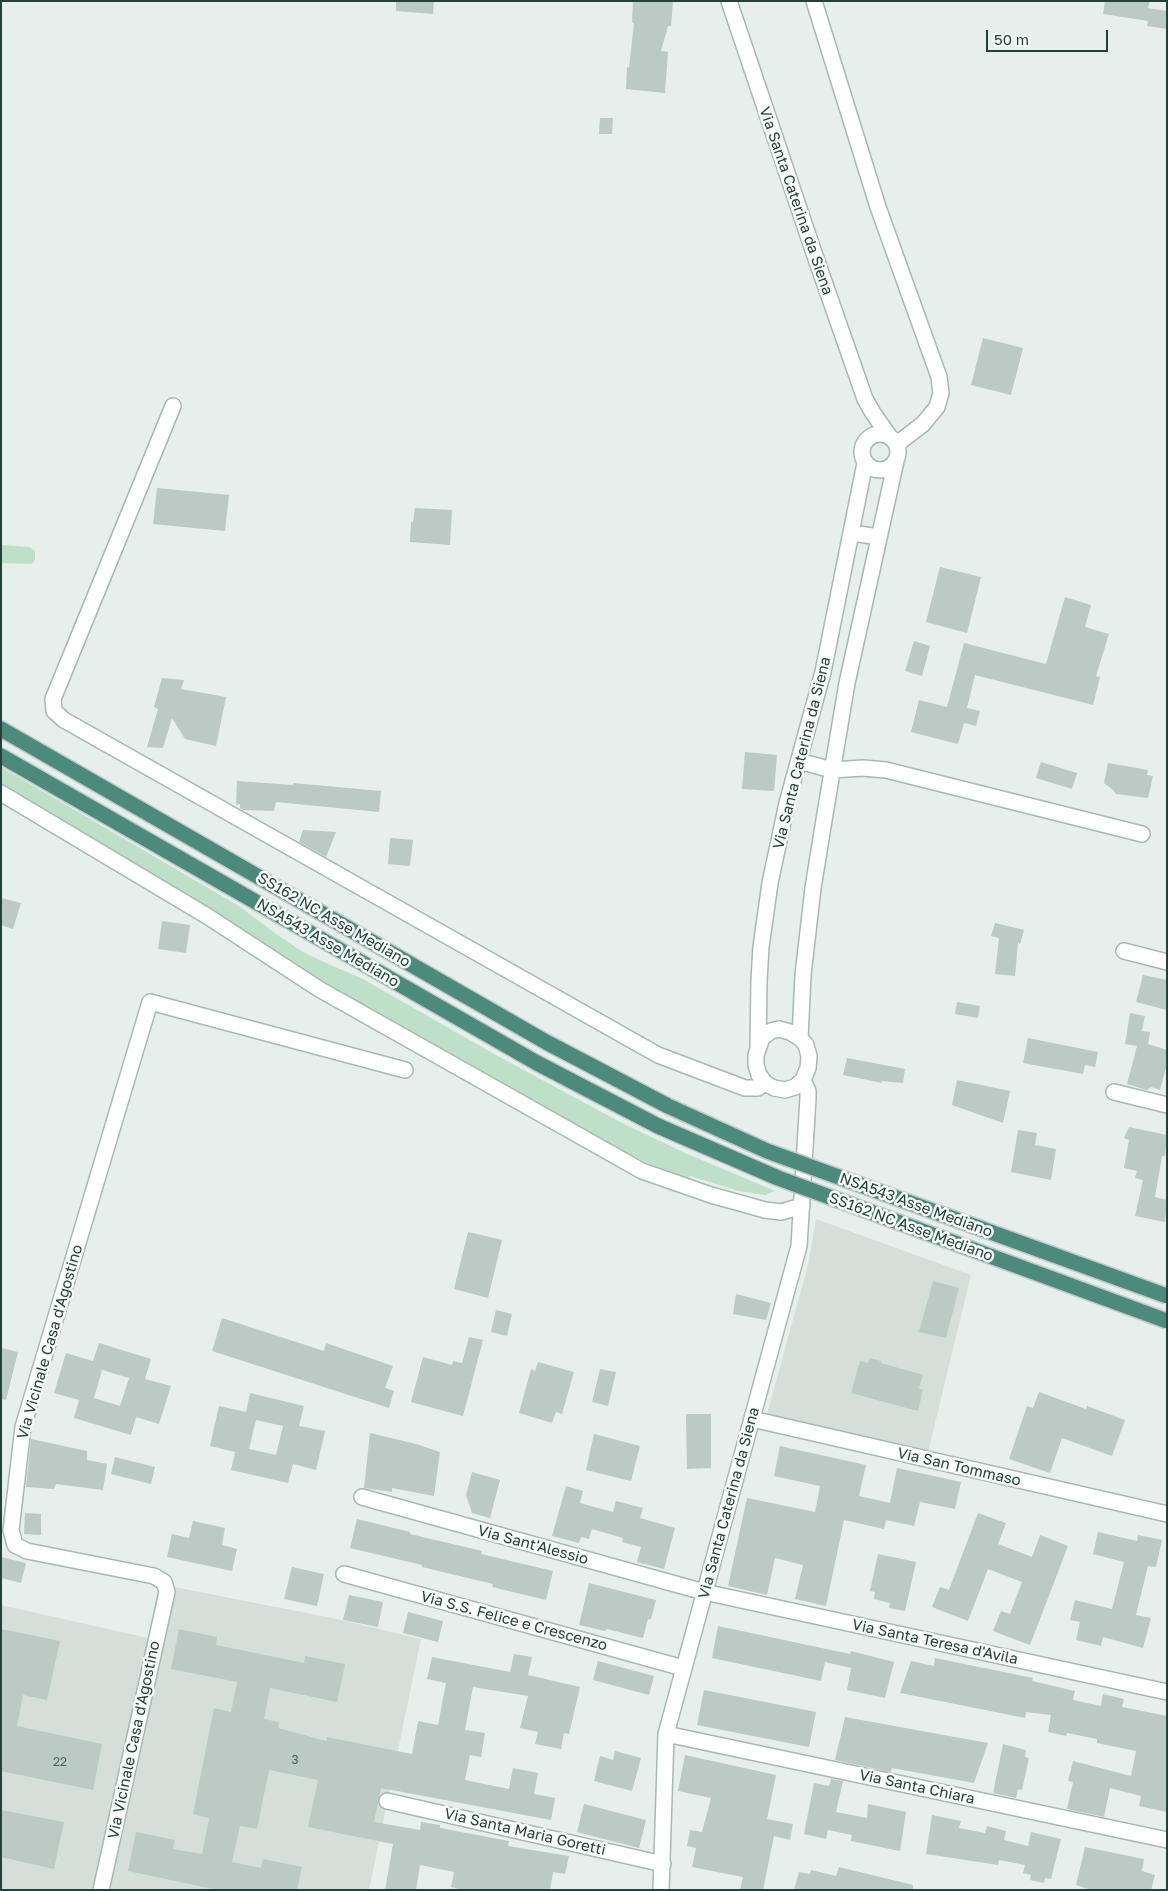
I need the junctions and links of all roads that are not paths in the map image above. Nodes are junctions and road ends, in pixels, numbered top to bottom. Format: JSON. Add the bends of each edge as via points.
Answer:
{"nodes":[{"id":1,"x":729,"y":1,"type":"edge"},
{"id":2,"x":814,"y":1,"type":"edge"},
{"id":3,"x":865,"y":399,"type":"junction"},
{"id":4,"x":173,"y":406,"type":"dead end"},
{"id":5,"x":866,"y":440,"type":"junction"},
{"id":6,"x":893,"y":440,"type":"junction"},
{"id":7,"x":896,"y":461,"type":"junction"},
{"id":8,"x":865,"y":463,"type":"junction"},
{"id":9,"x":852,"y":533,"type":"junction"},
{"id":10,"x":879,"y":537,"type":"junction"},
{"id":11,"x":1,"y":729,"type":"edge"},
{"id":12,"x":1,"y":756,"type":"edge"},
{"id":13,"x":799,"y":762,"type":"junction"},
{"id":14,"x":832,"y":770,"type":"junction"},
{"id":15,"x":1,"y":793,"type":"edge"},
{"id":16,"x":1142,"y":834,"type":"dead end"},
{"id":17,"x":1124,"y":951,"type":"dead end"},
{"id":18,"x":1167,"y":962,"type":"edge"},
{"id":19,"x":800,"y":1038,"type":"junction"},
{"id":20,"x":758,"y":1046,"type":"junction"},
{"id":21,"x":405,"y":1070,"type":"dead end"},
{"id":22,"x":803,"y":1080,"type":"junction"},
{"id":23,"x":765,"y":1083,"type":"junction"},
{"id":24,"x":785,"y":1090,"type":"junction"},
{"id":25,"x":1114,"y":1092,"type":"dead end"},
{"id":26,"x":1167,"y":1105,"type":"edge"},
{"id":27,"x":668,"y":1106,"type":"joint"},
{"id":28,"x":807,"y":1118,"type":"junction"},
{"id":29,"x":658,"y":1126,"type":"joint"},
{"id":30,"x":802,"y":1206,"type":"junction"},
{"id":31,"x":1167,"y":1296,"type":"edge"},
{"id":32,"x":1167,"y":1321,"type":"edge"},
{"id":33,"x":752,"y":1420,"type":"junction"},
{"id":34,"x":362,"y":1497,"type":"dead end"},
{"id":35,"x":1167,"y":1514,"type":"edge"},
{"id":36,"x":344,"y":1574,"type":"dead end"},
{"id":37,"x":704,"y":1592,"type":"junction"},
{"id":38,"x":683,"y":1668,"type":"junction"},
{"id":39,"x":1167,"y":1692,"type":"edge"},
{"id":40,"x":666,"y":1734,"type":"junction"},
{"id":41,"x":388,"y":1801,"type":"dead end"},
{"id":42,"x":1167,"y":1840,"type":"edge"},
{"id":43,"x":663,"y":1864,"type":"junction"},
{"id":44,"x":101,"y":1890,"type":"edge"},
{"id":45,"x":661,"y":1890,"type":"edge"}],
"edges":[{"from":1,"to":3,"type":"street","name":"Via Santa Caterina da Siena"},
{"from":2,"to":6,"type":"street","via":[[878,207],[939,377],[941,393],[937,407],[923,424]]},
{"from":3,"to":5,"type":"street"},
{"from":3,"to":6,"type":"street"},
{"from":4,"to":23,"type":"street","via":[[53,698],[54,711],[64,720],[658,1054],[745,1088],[758,1088]]},
{"from":5,"to":6,"type":"street","via":[[877,434]]},
{"from":5,"to":8,"type":"street","via":[[862,451]]},
{"from":6,"to":7,"type":"street","via":[[898,456]]},
{"from":7,"to":8,"type":"street","via":[[881,471]]},
{"from":7,"to":10,"type":"street","name":"Via Santa Caterina da Siena"},
{"from":8,"to":9,"type":"street","name":"Via Santa Caterina da Siena"},
{"from":9,"to":10,"type":"street"},
{"from":9,"to":13,"type":"street","name":"Via Santa Caterina da Siena","via":[[823,672]]},
{"from":10,"to":14,"type":"street","name":"Via Santa Caterina da Siena"},
{"from":11,"to":27,"type":"highway","name":"SS162 NC Asse Mediano","via":[[546,1042]]},
{"from":12,"to":29,"type":"highway","name":"NSA543 Asse Mediano","via":[[537,1063]]},
{"from":13,"to":14,"type":"street"},
{"from":13,"to":20,"type":"street","name":"Via Santa Caterina da Siena","via":[[765,915],[759,980]]},
{"from":14,"to":16,"type":"street","via":[[886,770]]},
{"from":14,"to":19,"type":"street","name":"Via Santa Caterina da Siena","via":[[813,888]]},
{"from":15,"to":30,"type":"street","via":[[319,988],[642,1171],[765,1210],[781,1212]]},
{"from":17,"to":18,"type":"street"},
{"from":19,"to":20,"type":"street","via":[[779,1029],[762,1038]]},
{"from":19,"to":22,"type":"street","via":[[809,1056]]},
{"from":20,"to":23,"type":"street","via":[[756,1065]]},
{"from":21,"to":44,"type":"street","name":"Via Vicinale Casa d'Agostino","via":[[150,1002],[23,1427],[11,1530],[15,1545],[27,1551],[154,1576],[164,1582],[167,1592]]},
{"from":22,"to":24,"type":"street"},
{"from":22,"to":28,"type":"street","name":"Via Santa Caterina da Siena","via":[[808,1098]]},
{"from":23,"to":24,"type":"street"},
{"from":24,"to":28,"type":"street","via":[[803,1107]]},
{"from":25,"to":26,"type":"street"},
{"from":27,"to":31,"type":"highway","name":"NSA543 Asse Mediano","bridge":true,"via":[[767,1151]]},
{"from":28,"to":30,"type":"street","name":"Via Santa Caterina da Siena"},
{"from":29,"to":32,"type":"highway","name":"SS162 NC Asse Mediano","bridge":true,"via":[[778,1178]]},
{"from":30,"to":33,"type":"street","name":"Via Santa Caterina da Siena","via":[[799,1246]]},
{"from":33,"to":35,"type":"street","name":"Via San Tommaso"},
{"from":33,"to":37,"type":"street","name":"Via Santa Caterina da Siena"},
{"from":34,"to":37,"type":"street","name":"Via Sant'Alessio"},
{"from":36,"to":38,"type":"street","name":"Via S.S. Felice e Crescenzo"},
{"from":37,"to":38,"type":"street","name":"Via Santa Caterina da Siena"},
{"from":37,"to":39,"type":"street","name":"Via Santa Teresa d'Avila"},
{"from":38,"to":40,"type":"street","name":"Via Santa Caterina da Siena"},
{"from":40,"to":42,"type":"street","name":"Via Santa Chiara"},
{"from":40,"to":43,"type":"street","name":"Via Santa Caterina da Siena"},
{"from":41,"to":43,"type":"street","name":"Via Santa Maria Goretti"},
{"from":43,"to":45,"type":"street","name":"Via Santa Caterina da Siena"}]}
